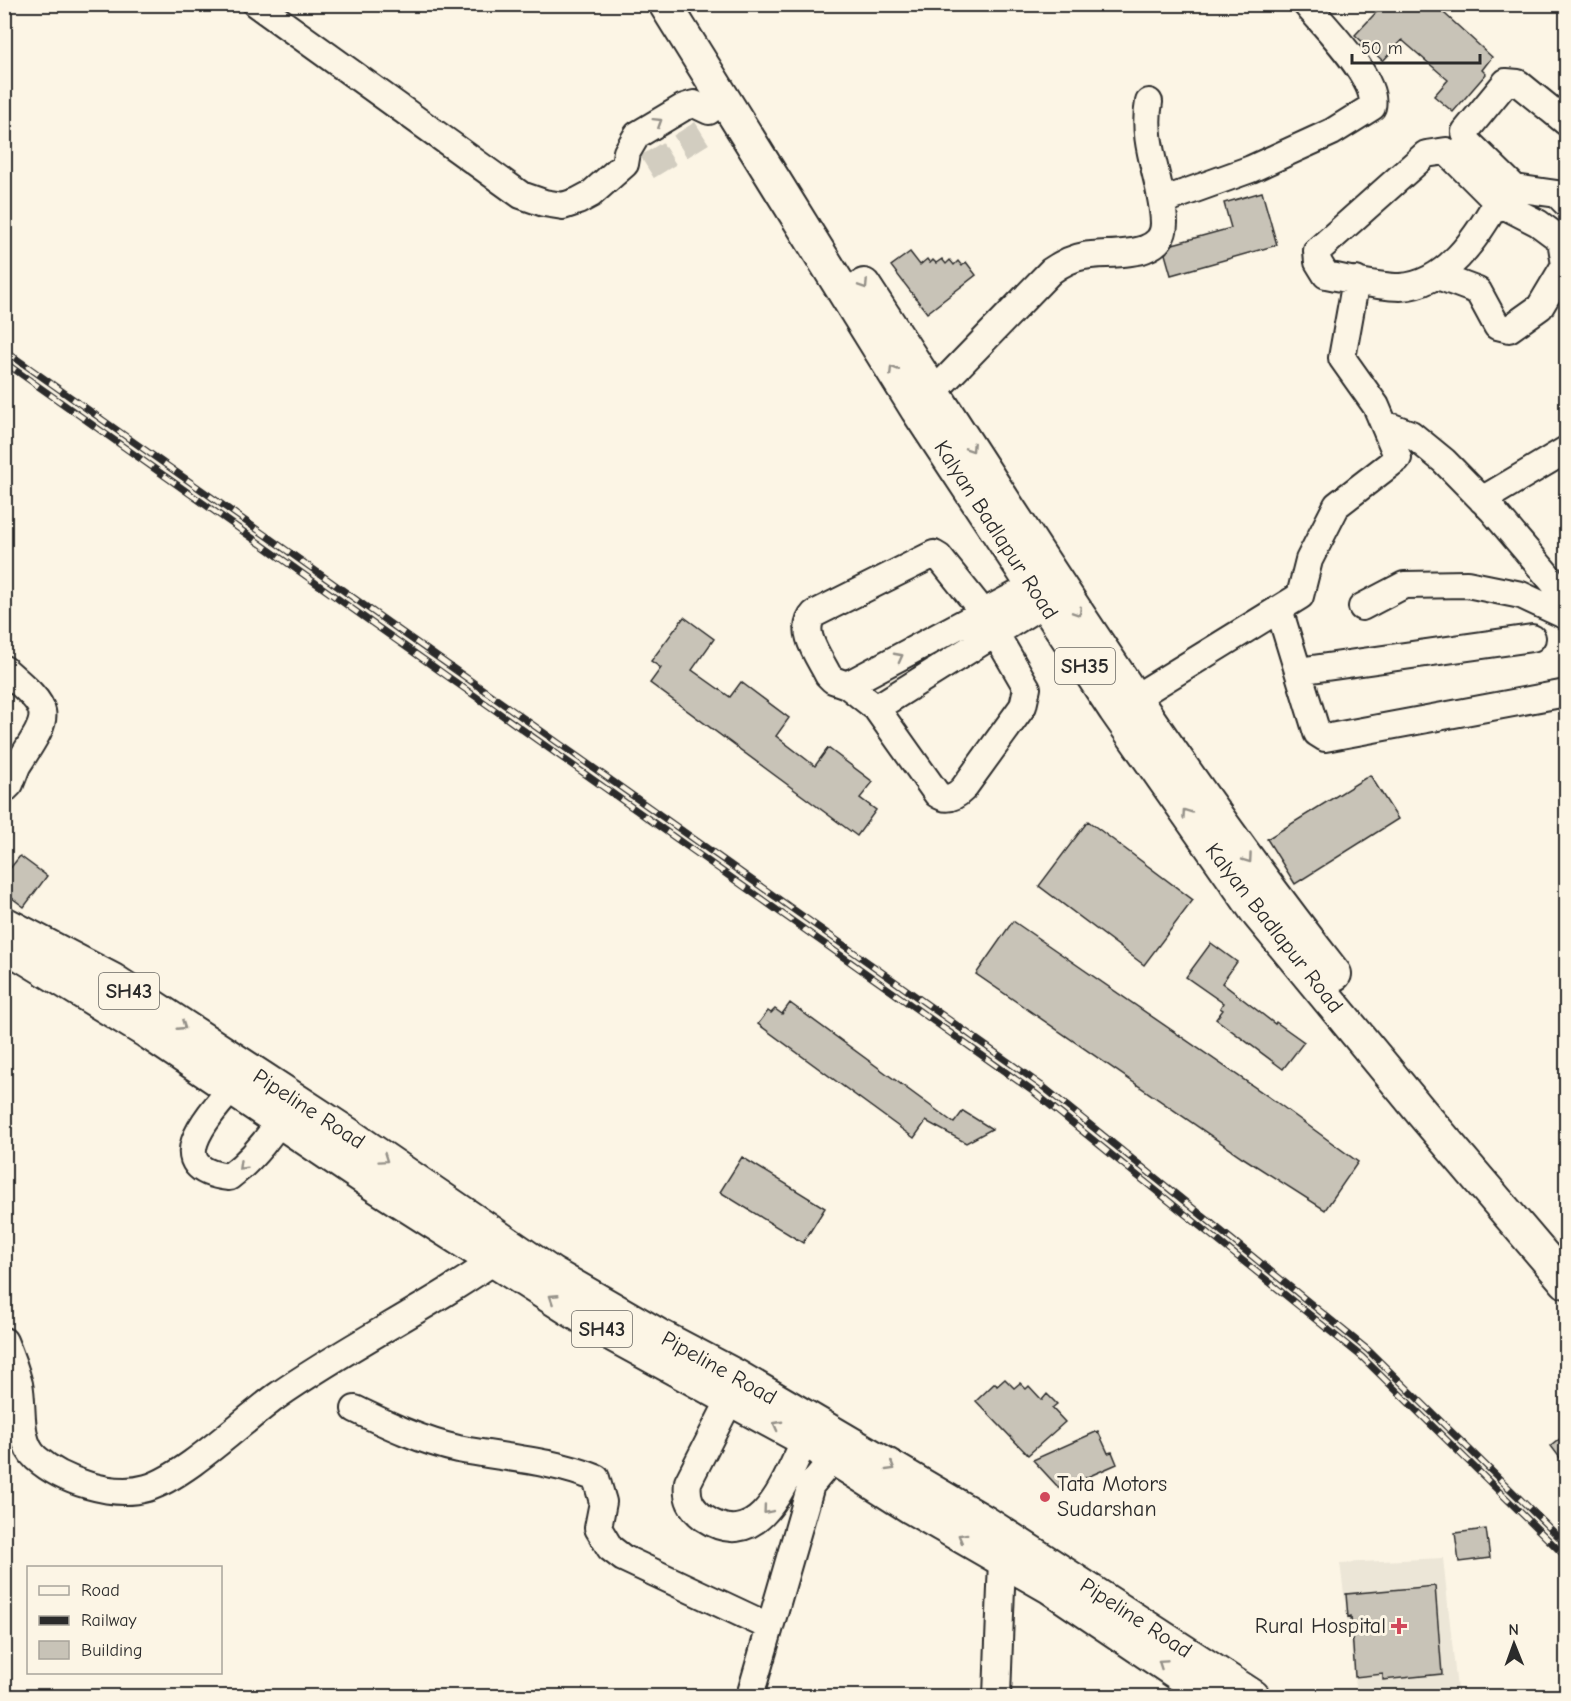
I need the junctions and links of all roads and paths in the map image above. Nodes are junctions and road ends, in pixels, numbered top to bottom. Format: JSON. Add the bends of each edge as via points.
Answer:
{"nodes":[{"id":1,"x":256,"y":4,"type":"edge"},
{"id":2,"x":665,"y":4,"type":"edge"},
{"id":3,"x":688,"y":4,"type":"edge"},
{"id":4,"x":1306,"y":4,"type":"edge"},
{"id":5,"x":1149,"y":102,"type":"dead end"},
{"id":6,"x":725,"y":115,"type":"junction"},
{"id":7,"x":1566,"y":122,"type":"edge"},
{"id":8,"x":1162,"y":201,"type":"junction"},
{"id":9,"x":1497,"y":201,"type":"junction"},
{"id":10,"x":1566,"y":203,"type":"edge"},
{"id":11,"x":1438,"y":276,"type":"junction"},
{"id":12,"x":1356,"y":280,"type":"junction"},
{"id":13,"x":926,"y":401,"type":"junction"},
{"id":14,"x":1384,"y":424,"type":"junction"},
{"id":15,"x":1566,"y":450,"type":"edge"},
{"id":16,"x":1566,"y":459,"type":"edge"},
{"id":17,"x":1488,"y":506,"type":"junction"},
{"id":18,"x":1566,"y":588,"type":"edge"},
{"id":19,"x":1038,"y":594,"type":"junction"},
{"id":20,"x":1362,"y":607,"type":"dead end"},
{"id":21,"x":1280,"y":609,"type":"junction"},
{"id":22,"x":1566,"y":616,"type":"edge"},
{"id":23,"x":989,"y":622,"type":"junction"},
{"id":24,"x":1532,"y":638,"type":"dead end"},
{"id":25,"x":4,"y":669,"type":"edge"},
{"id":26,"x":1298,"y":671,"type":"junction"},
{"id":27,"x":847,"y":685,"type":"junction"},
{"id":28,"x":1566,"y":693,"type":"edge"},
{"id":29,"x":1124,"y":704,"type":"junction"},
{"id":30,"x":876,"y":708,"type":"junction"},
{"id":31,"x":11,"y":768,"type":"edge"},
{"id":32,"x":4,"y":790,"type":"edge"},
{"id":33,"x":4,"y":923,"type":"edge"},
{"id":34,"x":4,"y":944,"type":"edge"},
{"id":35,"x":43,"y":956,"type":"junction"},
{"id":36,"x":240,"y":1079,"type":"junction"},
{"id":37,"x":286,"y":1110,"type":"junction"},
{"id":38,"x":503,"y":1254,"type":"junction"},
{"id":39,"x":1566,"y":1255,"type":"edge"},
{"id":40,"x":1566,"y":1282,"type":"edge"},
{"id":41,"x":4,"y":1341,"type":"edge"},
{"id":42,"x":735,"y":1389,"type":"junction"},
{"id":43,"x":355,"y":1409,"type":"dead end"},
{"id":44,"x":805,"y":1440,"type":"junction"},
{"id":45,"x":841,"y":1450,"type":"junction"},
{"id":46,"x":1008,"y":1550,"type":"junction"},
{"id":47,"x":770,"y":1627,"type":"junction"},
{"id":48,"x":750,"y":1696,"type":"edge"},
{"id":49,"x":997,"y":1696,"type":"edge"},
{"id":50,"x":1210,"y":1696,"type":"edge"},
{"id":51,"x":1253,"y":1696,"type":"edge"}],
"edges":[{"from":1,"to":6,"type":"street","one_way":true,"via":[[521,195],[544,204],[563,206],[591,194],[636,165],[627,152],[638,135],[684,106],[694,104]]},
{"from":2,"to":6,"type":"main road","name":"Kalyan Badlapur Road","number":"SH35"},
{"from":3,"to":6,"type":"main road","name":"Kalyan Badlapur Road","number":"SH35"},
{"from":4,"to":8,"type":"street","via":[[1365,76],[1374,100],[1372,107],[1332,132],[1251,170]]},
{"from":5,"to":8,"type":"street","via":[[1145,122],[1149,154]]},
{"from":6,"to":13,"type":"main road","name":"Kalyan Badlapur Road","number":"SH35","via":[[834,257]]},
{"from":7,"to":10,"type":"street","via":[[1518,83],[1506,82],[1465,132],[1468,142],[1515,188],[1557,194]]},
{"from":8,"to":13,"type":"street","via":[[1164,229],[1159,240],[1147,249],[1064,262]]},
{"from":9,"to":11,"type":"street","via":[[1478,235]]},
{"from":9,"to":11,"type":"street","via":[[1538,222],[1561,240],[1565,265],[1540,307],[1509,329],[1497,326],[1478,291]]},
{"from":9,"to":12,"type":"street","via":[[1446,151],[1426,154],[1317,251],[1326,275]]},
{"from":11,"to":12,"type":"street","via":[[1401,287]]},
{"from":12,"to":14,"type":"street","via":[[1342,358]]},
{"from":13,"to":19,"type":"main road","name":"Kalyan Badlapur Road","number":"SH35"},
{"from":13,"to":29,"type":"main road","name":"Kalyan Badlapur Road","number":"SH35","one_way":true},
{"from":14,"to":17,"type":"street","via":[[1411,434]]},
{"from":14,"to":21,"type":"street","via":[[1398,458],[1337,506],[1309,560],[1300,596]]},
{"from":15,"to":17,"type":"street"},
{"from":16,"to":17,"type":"street"},
{"from":17,"to":18,"type":"street","via":[[1554,583]]},
{"from":19,"to":23,"type":"street"},
{"from":19,"to":29,"type":"main road","name":"Kalyan Badlapur Road","number":"SH35"},
{"from":20,"to":22,"type":"street","via":[[1404,585],[1467,584],[1521,595]]},
{"from":21,"to":26,"type":"street"},
{"from":21,"to":29,"type":"street"},
{"from":27,"to":23,"type":"street","one_way":true},
{"from":23,"to":27,"type":"street","via":[[934,554],[809,619],[807,631],[828,675]]},
{"from":23,"to":30,"type":"street"},
{"from":23,"to":30,"type":"street","via":[[1025,681],[1026,696],[1023,706],[957,796],[942,798],[937,794]]},
{"from":24,"to":26,"type":"street"},
{"from":25,"to":31,"type":"street","via":[[38,699],[42,712],[41,728]]},
{"from":26,"to":28,"type":"street","via":[[1317,733],[1325,738]]},
{"from":27,"to":30,"type":"street"},
{"from":29,"to":39,"type":"main road","name":"Kalyan Badlapur Road","number":"SH35","one_way":true,"via":[[1437,1105]]},
{"from":40,"to":29,"type":"main road","name":"Kalyan Badlapur Road","number":"SH35","one_way":true,"via":[[1258,914]]},
{"from":31,"to":32,"type":"street","via":[[10,784]]},
{"from":33,"to":35,"type":"main road","name":"Pipeline Road","number":"SH43"},
{"from":34,"to":35,"type":"main road","name":"Pipeline Road","number":"SH43"},
{"from":35,"to":36,"type":"main road","name":"Pipeline Road","number":"SH43","via":[[113,980]]},
{"from":36,"to":37,"type":"main road","name":"Pipeline Road","number":"SH43"},
{"from":37,"to":36,"type":"street","one_way":true,"via":[[243,1167],[229,1177],[212,1175],[196,1163],[192,1150],[194,1136]]},
{"from":37,"to":38,"type":"main road","name":"Pipeline Road","number":"SH43"},
{"from":38,"to":41,"type":"street","via":[[277,1396],[172,1476],[147,1488],[123,1492],[89,1485],[60,1474],[34,1457],[24,1433],[20,1386]]},
{"from":38,"to":42,"type":"main road","name":"Pipeline Road","number":"SH43","via":[[596,1326]]},
{"from":44,"to":42,"type":"main road","name":"Pipeline Road","number":"SH43","one_way":true},
{"from":44,"to":42,"type":"street","one_way":true,"via":[[772,1506],[762,1517],[740,1527],[707,1520],[693,1509],[688,1499],[688,1482]]},
{"from":42,"to":45,"type":"main road","name":"Pipeline Road","number":"SH43"},
{"from":43,"to":47,"type":"street","via":[[402,1431],[456,1448],[573,1468],[596,1478],[603,1502],[598,1528],[610,1548],[623,1558]]},
{"from":44,"to":45,"type":"main road","name":"Pipeline Road","number":"SH43"},
{"from":45,"to":46,"type":"main road","name":"Pipeline Road","number":"SH43","via":[[912,1508]]},
{"from":45,"to":47,"type":"street","via":[[811,1485]]},
{"from":46,"to":49,"type":"street"},
{"from":50,"to":46,"type":"main road","name":"Pipeline Road","number":"SH43","one_way":true,"via":[[1051,1588]]},
{"from":46,"to":51,"type":"main road","name":"Pipeline Road","number":"SH43"},
{"from":47,"to":48,"type":"street"}]}
